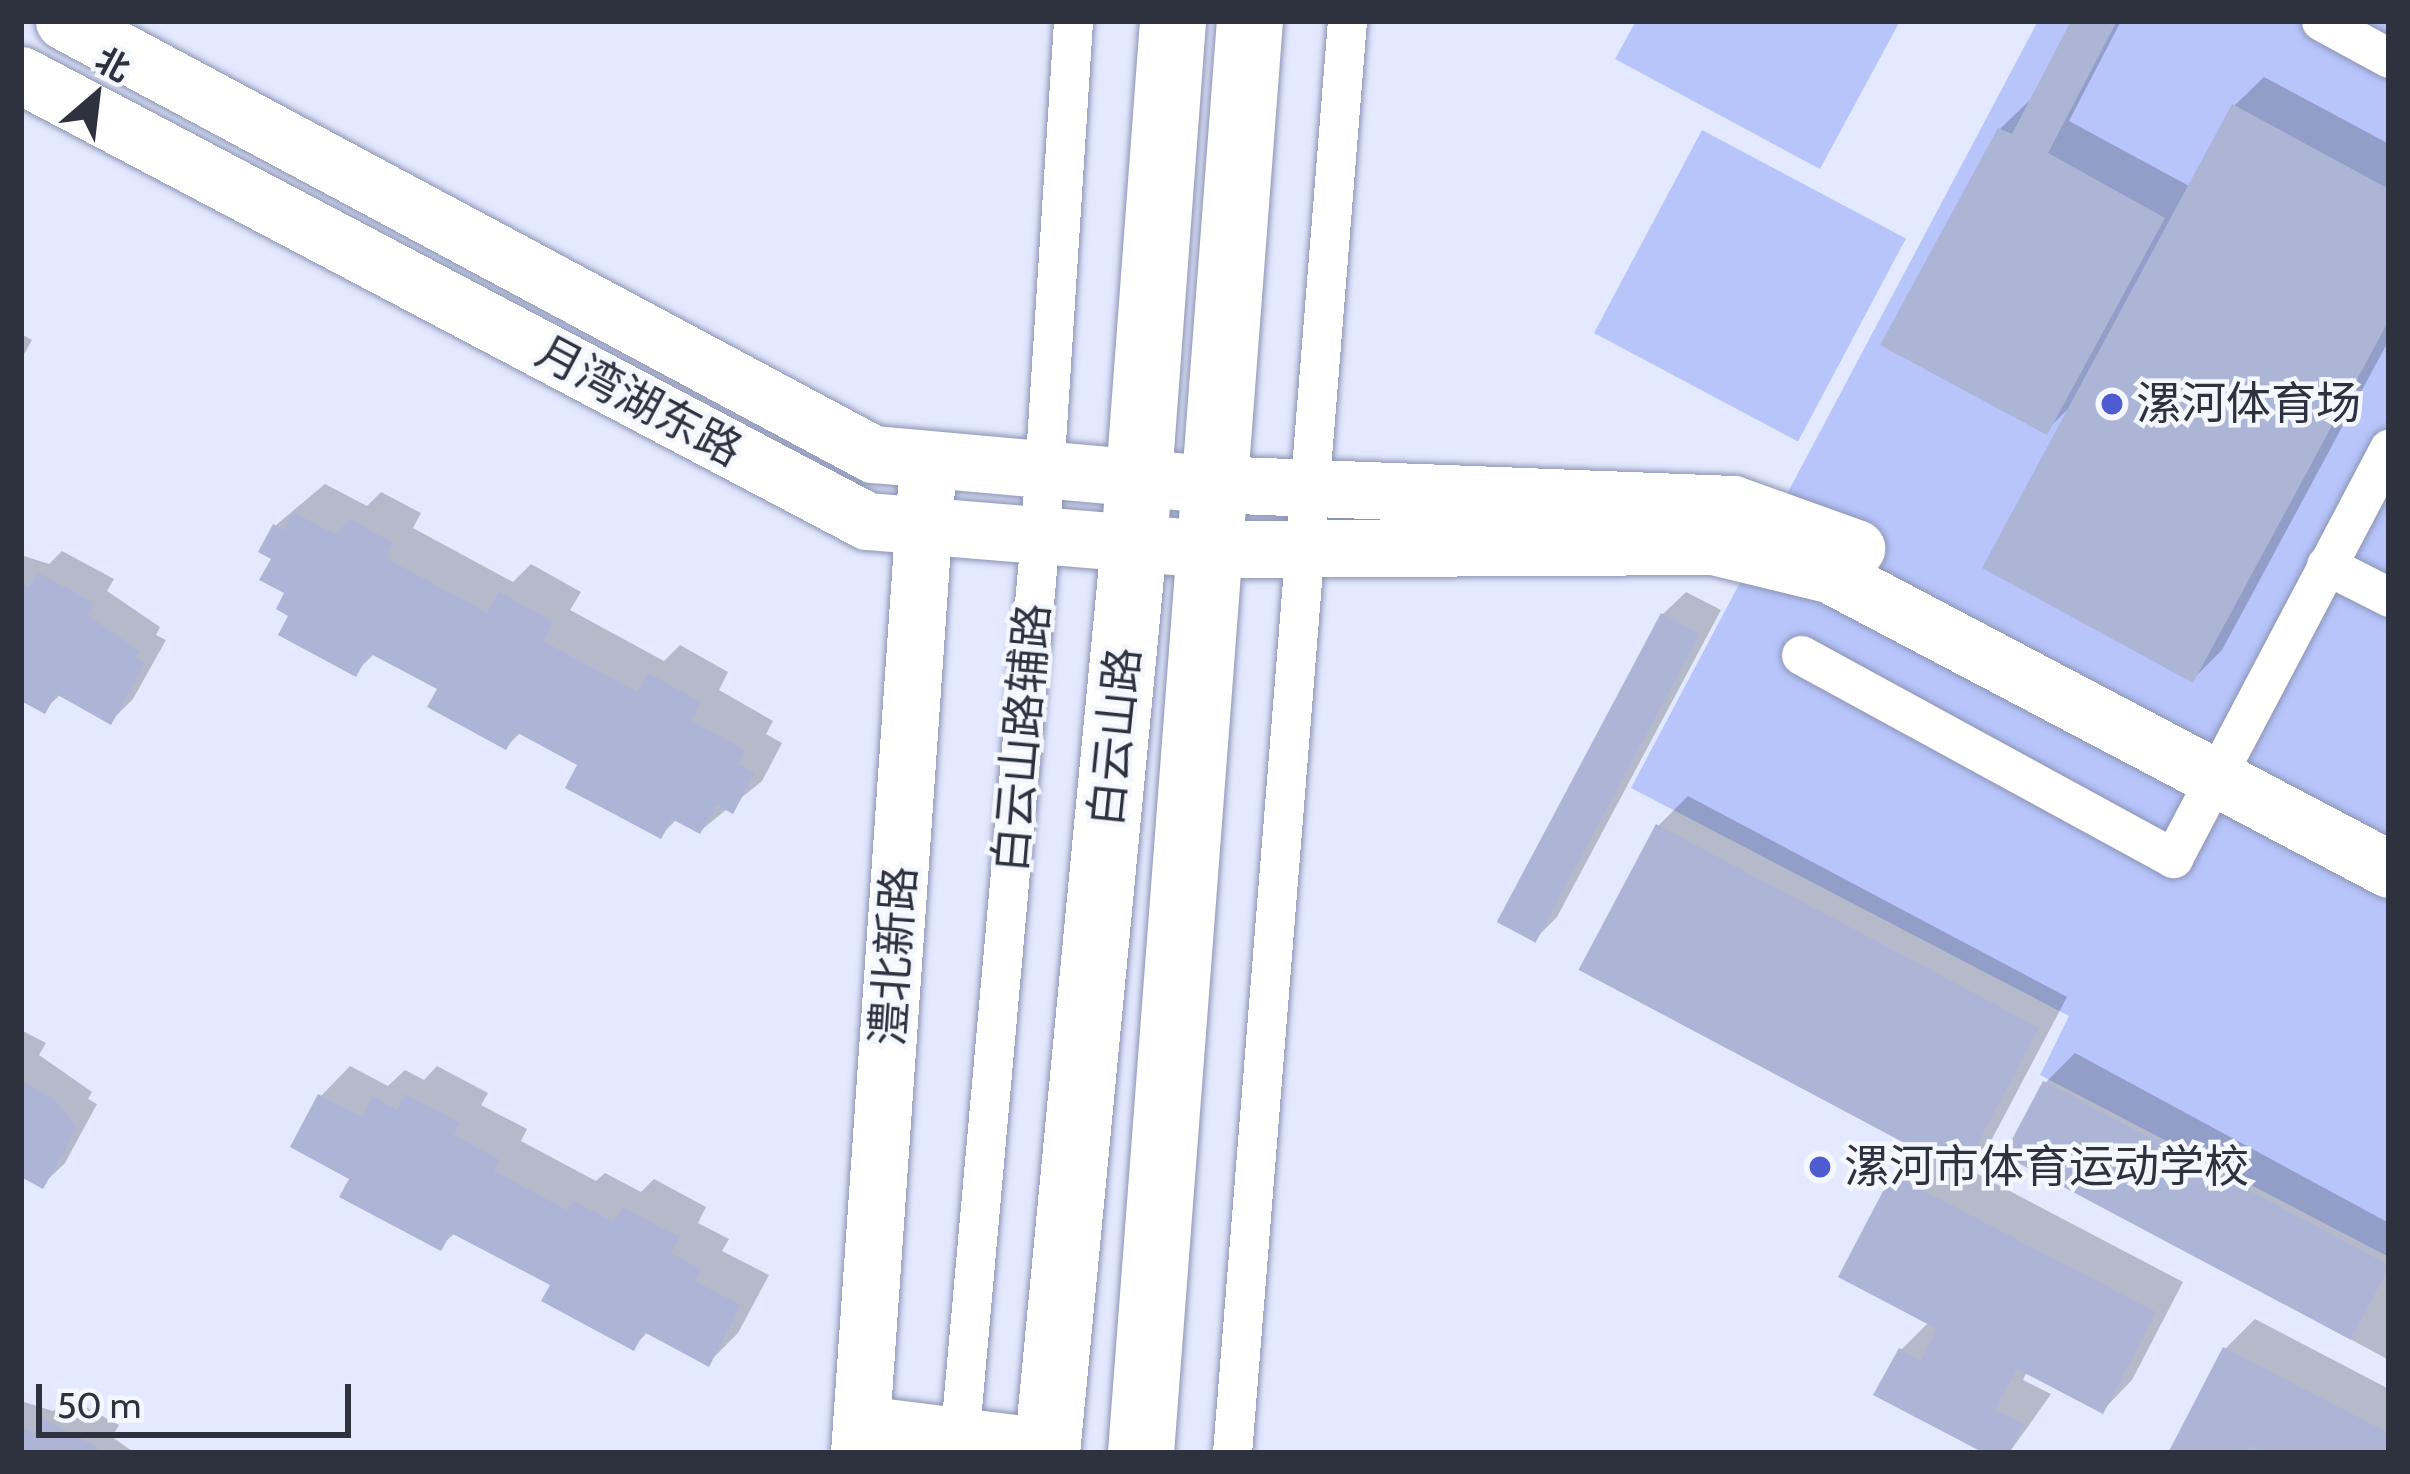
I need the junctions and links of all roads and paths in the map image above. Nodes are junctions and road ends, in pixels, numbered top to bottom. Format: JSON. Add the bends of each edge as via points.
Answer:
{"nodes":[{"id":1,"x":64,"y":21,"type":"edge"},
{"id":2,"x":1073,"y":21,"type":"edge"},
{"id":3,"x":1173,"y":21,"type":"edge"},
{"id":4,"x":1250,"y":21,"type":"edge"},
{"id":5,"x":1347,"y":21,"type":"edge"},
{"id":6,"x":2321,"y":21,"type":"edge"},
{"id":7,"x":2389,"y":58,"type":"edge"},
{"id":8,"x":21,"y":75,"type":"edge"},
{"id":9,"x":2388,"y":451,"type":"edge"},
{"id":10,"x":928,"y":459,"type":"junction"},
{"id":11,"x":1044,"y":468,"type":"junction"},
{"id":12,"x":1138,"y":477,"type":"junction"},
{"id":13,"x":1210,"y":484,"type":"junction"},
{"id":14,"x":1310,"y":490,"type":"junction"},
{"id":15,"x":924,"y":526,"type":"junction"},
{"id":16,"x":1040,"y":536,"type":"junction"},
{"id":17,"x":1134,"y":544,"type":"junction"},
{"id":18,"x":1206,"y":549,"type":"junction"},
{"id":19,"x":1306,"y":551,"type":"junction"},
{"id":20,"x":2326,"y":565,"type":"junction"},
{"id":21,"x":2389,"y":598,"type":"edge"},
{"id":22,"x":1802,"y":655,"type":"dead end"},
{"id":23,"x":2223,"y":761,"type":"junction"},
{"id":24,"x":2389,"y":833,"type":"edge"},
{"id":25,"x":2389,"y":869,"type":"edge"},
{"id":26,"x":860,"y":1438,"type":"edge"},
{"id":27,"x":958,"y":1444,"type":"edge"},
{"id":28,"x":1047,"y":1450,"type":"edge"},
{"id":29,"x":1141,"y":1453,"type":"edge"},
{"id":30,"x":1232,"y":1453,"type":"edge"}],
"edges":[{"from":1,"to":10,"type":"street","name":"月湾湖东路","via":[[873,454]]},
{"from":2,"to":11,"type":"street","name":"白云山路辅路"},
{"from":3,"to":12,"type":"highway","name":"白云山路"},
{"from":4,"to":13,"type":"highway","name":"白云山路"},
{"from":5,"to":14,"type":"street"},
{"from":6,"to":7,"type":"street"},
{"from":8,"to":15,"type":"street","name":"月湾湖东路","via":[[867,521]]},
{"from":9,"to":20,"type":"street"},
{"from":10,"to":11,"type":"street","name":"月湾湖东路"},
{"from":10,"to":15,"type":"street","name":"澧北新路"},
{"from":11,"to":12,"type":"street","name":"月湾湖东路"},
{"from":11,"to":16,"type":"street","name":"白云山路辅路"},
{"from":12,"to":13,"type":"street","name":"月湾湖东路"},
{"from":12,"to":17,"type":"highway","name":"白云山路"},
{"from":13,"to":14,"type":"street","name":"月湾湖东路"},
{"from":13,"to":18,"type":"highway","name":"白云山路"},
{"from":14,"to":19,"type":"street"},
{"from":14,"to":23,"type":"street","name":"月湾湖东路","via":[[1733,504],[1863,550]]},
{"from":15,"to":16,"type":"street","name":"月湾湖东路"},
{"from":15,"to":26,"type":"street","name":"澧北新路"},
{"from":16,"to":17,"type":"street","name":"月湾湖东路"},
{"from":16,"to":27,"type":"street","name":"白云山路辅路"},
{"from":17,"to":18,"type":"street","name":"月湾湖东路"},
{"from":17,"to":28,"type":"highway","name":"白云山路"},
{"from":18,"to":19,"type":"street","name":"月湾湖东路"},
{"from":18,"to":29,"type":"highway","name":"白云山路"},
{"from":19,"to":23,"type":"street","name":"月湾湖东路","via":[[1713,547],[1829,574]]},
{"from":19,"to":30,"type":"street"},
{"from":20,"to":21,"type":"street"},
{"from":20,"to":23,"type":"street"},
{"from":22,"to":23,"type":"street","via":[[2173,858]]},
{"from":23,"to":24,"type":"street"},
{"from":23,"to":25,"type":"street"},
{"from":26,"to":27,"type":"street"},
{"from":27,"to":28,"type":"street"}]}
